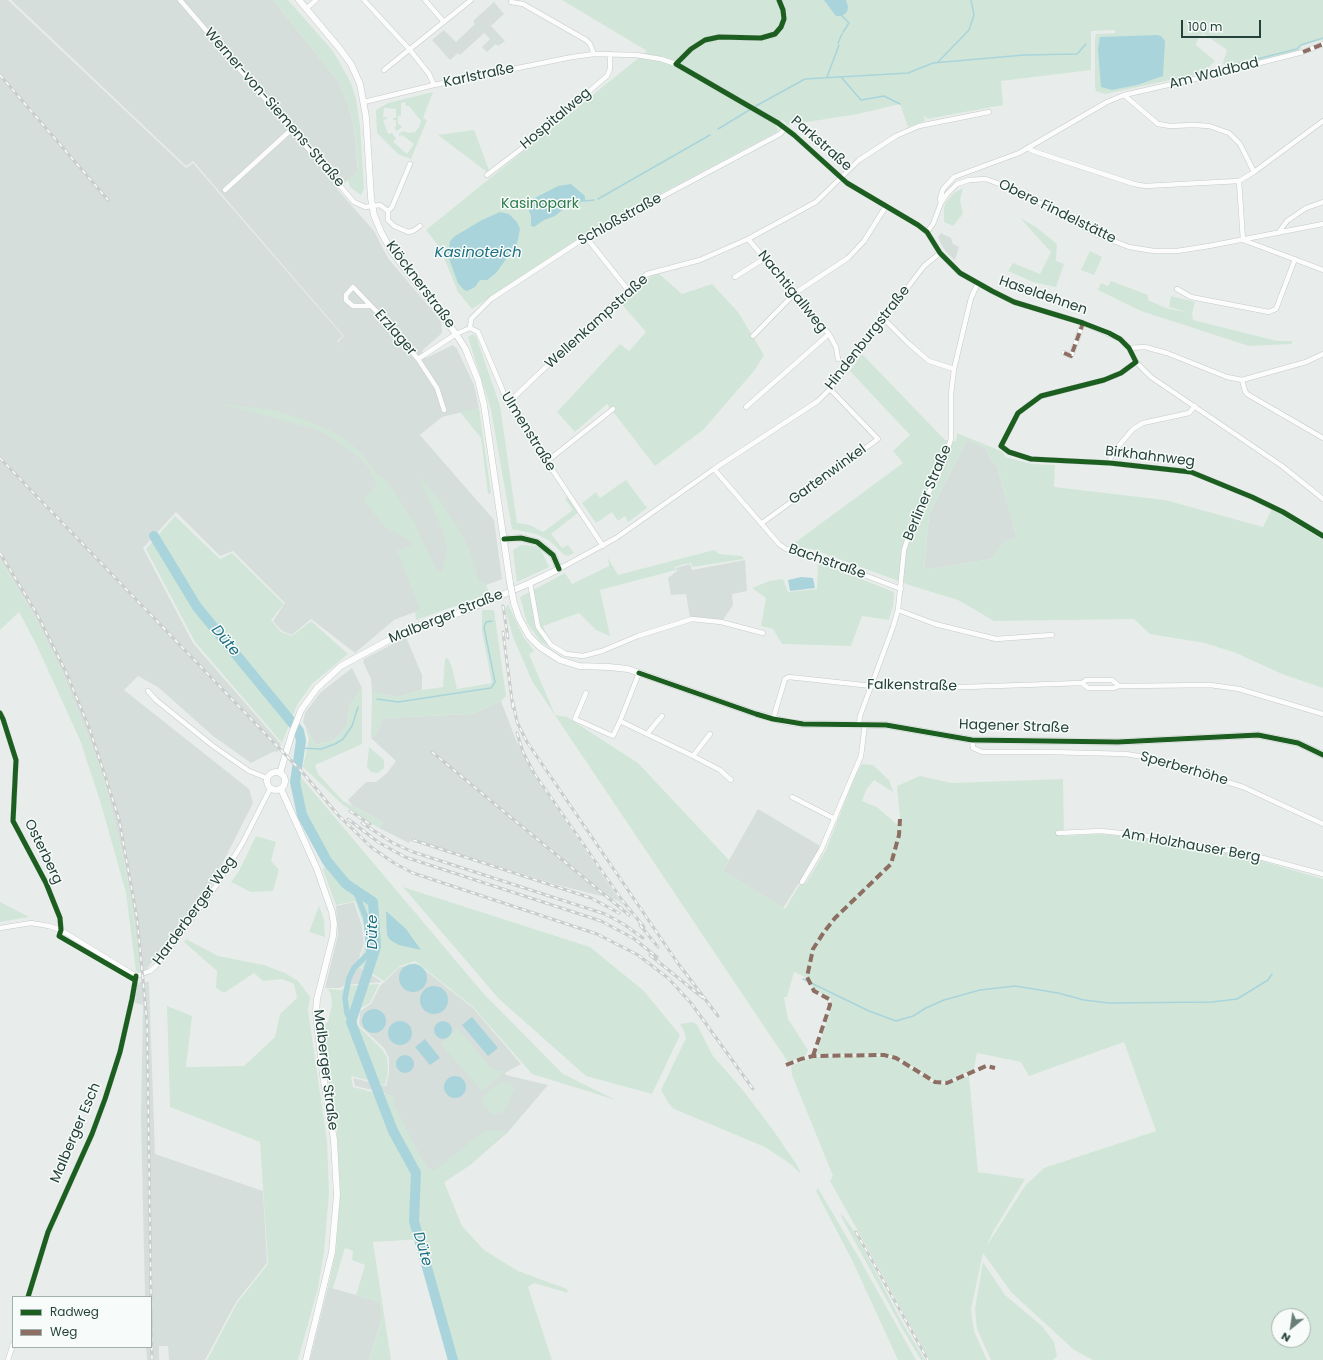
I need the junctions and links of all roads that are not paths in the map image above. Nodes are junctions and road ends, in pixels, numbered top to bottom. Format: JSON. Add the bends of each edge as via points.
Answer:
{"nodes":[{"id":1,"x":180,"y":0,"type":"edge"},
{"id":2,"x":299,"y":0,"type":"edge"},
{"id":3,"x":316,"y":0,"type":"edge"},
{"id":4,"x":364,"y":0,"type":"edge"},
{"id":5,"x":425,"y":0,"type":"edge"},
{"id":6,"x":471,"y":0,"type":"edge"},
{"id":7,"x":779,"y":0,"type":"edge"},
{"id":8,"x":511,"y":2,"type":"dead end"},
{"id":9,"x":306,"y":9,"type":"junction"},
{"id":10,"x":444,"y":22,"type":"junction"},
{"id":11,"x":1323,"y":44,"type":"edge"},
{"id":12,"x":410,"y":50,"type":"junction"},
{"id":13,"x":594,"y":54,"type":"junction"},
{"id":14,"x":610,"y":54,"type":"junction"},
{"id":15,"x":676,"y":64,"type":"junction"},
{"id":16,"x":384,"y":70,"type":"dead end"},
{"id":17,"x":434,"y":85,"type":"junction"},
{"id":18,"x":1124,"y":95,"type":"junction"},
{"id":19,"x":364,"y":102,"type":"junction"},
{"id":20,"x":989,"y":112,"type":"dead end"},
{"id":21,"x":1323,"y":121,"type":"edge"},
{"id":22,"x":786,"y":128,"type":"junction"},
{"id":23,"x":292,"y":129,"type":"junction"},
{"id":24,"x":1028,"y":148,"type":"junction"},
{"id":25,"x":410,"y":164,"type":"dead end"},
{"id":26,"x":1254,"y":172,"type":"junction"},
{"id":27,"x":487,"y":175,"type":"dead end"},
{"id":28,"x":841,"y":178,"type":"junction"},
{"id":29,"x":1240,"y":181,"type":"junction"},
{"id":30,"x":225,"y":190,"type":"dead end"},
{"id":31,"x":1323,"y":202,"type":"edge"},
{"id":32,"x":941,"y":203,"type":"junction"},
{"id":33,"x":372,"y":206,"type":"junction"},
{"id":34,"x":886,"y":206,"type":"junction"},
{"id":35,"x":388,"y":211,"type":"junction"},
{"id":36,"x":1323,"y":224,"type":"edge"},
{"id":37,"x":420,"y":226,"type":"dead end"},
{"id":38,"x":927,"y":232,"type":"junction"},
{"id":39,"x":1278,"y":232,"type":"junction"},
{"id":40,"x":586,"y":237,"type":"junction"},
{"id":41,"x":748,"y":239,"type":"junction"},
{"id":42,"x":1243,"y":240,"type":"junction"},
{"id":43,"x":940,"y":253,"type":"junction"},
{"id":44,"x":765,"y":258,"type":"junction"},
{"id":45,"x":1295,"y":259,"type":"junction"},
{"id":46,"x":1323,"y":270,"type":"edge"},
{"id":47,"x":735,"y":277,"type":"dead end"},
{"id":48,"x":978,"y":283,"type":"junction"},
{"id":49,"x":1178,"y":289,"type":"dead end"},
{"id":50,"x":628,"y":290,"type":"junction"},
{"id":51,"x":795,"y":293,"type":"junction"},
{"id":52,"x":371,"y":306,"type":"junction"},
{"id":53,"x":884,"y":318,"type":"junction"},
{"id":54,"x":1083,"y":323,"type":"junction"},
{"id":55,"x":470,"y":328,"type":"junction"},
{"id":56,"x":456,"y":334,"type":"junction"},
{"id":57,"x":830,"y":334,"type":"junction"},
{"id":58,"x":753,"y":336,"type":"dead end"},
{"id":59,"x":1129,"y":348,"type":"junction"},
{"id":60,"x":1064,"y":353,"type":"dead end"},
{"id":61,"x":1323,"y":354,"type":"edge"},
{"id":62,"x":418,"y":359,"type":"junction"},
{"id":63,"x":838,"y":359,"type":"dead end"},
{"id":64,"x":1136,"y":362,"type":"junction"},
{"id":65,"x":954,"y":369,"type":"junction"},
{"id":66,"x":1242,"y":380,"type":"junction"},
{"id":67,"x":830,"y":389,"type":"junction"},
{"id":68,"x":508,"y":403,"type":"junction"},
{"id":69,"x":1196,"y":406,"type":"junction"},
{"id":70,"x":746,"y":407,"type":"dead end"},
{"id":71,"x":613,"y":409,"type":"dead end"},
{"id":72,"x":444,"y":410,"type":"dead end"},
{"id":73,"x":1323,"y":438,"type":"edge"},
{"id":74,"x":546,"y":462,"type":"junction"},
{"id":75,"x":1110,"y":463,"type":"junction"},
{"id":76,"x":714,"y":469,"type":"junction"},
{"id":77,"x":1323,"y":499,"type":"edge"},
{"id":78,"x":762,"y":523,"type":"junction"},
{"id":79,"x":1323,"y":536,"type":"edge"},
{"id":80,"x":504,"y":539,"type":"junction"},
{"id":81,"x":603,"y":546,"type":"junction"},
{"id":82,"x":559,"y":569,"type":"junction"},
{"id":83,"x":530,"y":583,"type":"junction"},
{"id":84,"x":901,"y":589,"type":"junction"},
{"id":85,"x":898,"y":610,"type":"junction"},
{"id":86,"x":763,"y":633,"type":"dead end"},
{"id":87,"x":1052,"y":635,"type":"dead end"},
{"id":88,"x":638,"y":673,"type":"junction"},
{"id":89,"x":1082,"y":683,"type":"junction"},
{"id":90,"x":872,"y":686,"type":"junction"},
{"id":91,"x":1120,"y":686,"type":"junction"},
{"id":92,"x":148,"y":690,"type":"dead end"},
{"id":93,"x":586,"y":693,"type":"dead end"},
{"id":94,"x":0,"y":713,"type":"edge"},
{"id":95,"x":1323,"y":714,"type":"edge"},
{"id":96,"x":662,"y":716,"type":"dead end"},
{"id":97,"x":773,"y":719,"type":"junction"},
{"id":98,"x":620,"y":721,"type":"junction"},
{"id":99,"x":862,"y":724,"type":"junction"},
{"id":100,"x":647,"y":734,"type":"junction"},
{"id":101,"x":710,"y":734,"type":"dead end"},
{"id":102,"x":972,"y":740,"type":"junction"},
{"id":103,"x":1323,"y":755,"type":"edge"},
{"id":104,"x":693,"y":756,"type":"junction"},
{"id":105,"x":280,"y":773,"type":"junction"},
{"id":106,"x":267,"y":778,"type":"junction"},
{"id":107,"x":731,"y":780,"type":"dead end"},
{"id":108,"x":270,"y":788,"type":"junction"},
{"id":109,"x":281,"y":789,"type":"junction"},
{"id":110,"x":792,"y":797,"type":"dead end"},
{"id":111,"x":834,"y":819,"type":"junction"},
{"id":112,"x":1323,"y":824,"type":"edge"},
{"id":113,"x":1058,"y":833,"type":"dead end"},
{"id":114,"x":1323,"y":874,"type":"edge"},
{"id":115,"x":802,"y":882,"type":"dead end"},
{"id":116,"x":0,"y":928,"type":"edge"},
{"id":117,"x":61,"y":930,"type":"junction"},
{"id":118,"x":136,"y":976,"type":"junction"},
{"id":119,"x":28,"y":1296,"type":"edge"},
{"id":120,"x":12,"y":1347,"type":"edge"},
{"id":121,"x":8,"y":1360,"type":"edge"},
{"id":122,"x":306,"y":1360,"type":"edge"}],
"edges":[{"from":1,"to":23,"type":"street","name":"Werner-von-Siemens-Straße"},
{"from":2,"to":9,"type":"main road","name":"Klöcknerstraße"},
{"from":3,"to":9,"type":"street"},
{"from":4,"to":12,"type":"street"},
{"from":5,"to":10,"type":"street"},
{"from":6,"to":10,"type":"street"},
{"from":7,"to":15,"type":"street","via":[[784,19],[775,34],[761,38],[719,37],[705,40]]},
{"from":8,"to":13,"type":"street","via":[[524,4],[586,40]]},
{"from":9,"to":19,"type":"main road","name":"Klöcknerstraße","via":[[351,64],[360,84]]},
{"from":10,"to":12,"type":"street"},
{"from":11,"to":18,"type":"street","name":"Am Waldbad","via":[[1303,52],[1212,76]]},
{"from":12,"to":16,"type":"street"},
{"from":12,"to":17,"type":"street","via":[[429,74]]},
{"from":13,"to":14,"type":"street","name":"Karlstraße"},
{"from":13,"to":17,"type":"street","name":"Karlstraße"},
{"from":14,"to":15,"type":"street","name":"Parkstraße","via":[[661,59]]},
{"from":14,"to":27,"type":"street","name":"Hospitalweg","via":[[610,69],[607,76]]},
{"from":15,"to":22,"type":"street","name":"Parkstraße"},
{"from":17,"to":19,"type":"street","name":"Karlstraße"},
{"from":18,"to":24,"type":"street","via":[[1107,102]]},
{"from":18,"to":26,"type":"street","via":[[1158,124],[1209,126],[1229,133],[1240,144]]},
{"from":19,"to":33,"type":"main road","name":"Klöcknerstraße"},
{"from":20,"to":28,"type":"street","name":"Wellenkampstraße","via":[[919,126],[896,136],[859,160]]},
{"from":21,"to":26,"type":"street"},
{"from":22,"to":28,"type":"street","name":"Parkstraße"},
{"from":22,"to":40,"type":"street","name":"Schloßstraße","via":[[780,134]]},
{"from":23,"to":30,"type":"street"},
{"from":23,"to":33,"type":"street","name":"Werner-von-Siemens-Straße","via":[[354,202],[365,207]]},
{"from":24,"to":29,"type":"street","via":[[1145,186]]},
{"from":24,"to":32,"type":"street","via":[[992,165],[954,177],[943,189]]},
{"from":25,"to":35,"type":"street"},
{"from":26,"to":29,"type":"street"},
{"from":28,"to":34,"type":"street","name":"Parkstraße"},
{"from":28,"to":41,"type":"street","name":"Wellenkampstraße","via":[[816,202]]},
{"from":29,"to":42,"type":"street"},
{"from":31,"to":39,"type":"street","via":[[1306,208],[1287,221]]},
{"from":32,"to":38,"type":"street"},
{"from":32,"to":42,"type":"street","name":"Obere Findelstätte","via":[[957,184],[969,180],[986,180],[1018,191],[1098,234],[1129,246],[1154,251],[1177,251]]},
{"from":33,"to":35,"type":"street","name":"Werner-von-Siemens-Straße","via":[[380,206]]},
{"from":33,"to":56,"type":"main road","name":"Klöcknerstraße","via":[[377,224],[392,252]]},
{"from":34,"to":38,"type":"street","name":"Parkstraße"},
{"from":34,"to":51,"type":"street","via":[[864,241],[848,258]]},
{"from":35,"to":37,"type":"street","via":[[388,220],[394,226],[411,232]]},
{"from":36,"to":39,"type":"street","name":"Obere Findelstätte"},
{"from":38,"to":43,"type":"street"},
{"from":39,"to":42,"type":"street","name":"Obere Findelstätte"},
{"from":40,"to":50,"type":"street"},
{"from":40,"to":55,"type":"street","name":"Schloßstraße","via":[[491,299],[471,319]]},
{"from":41,"to":44,"type":"street","name":"Nachtigallweg"},
{"from":41,"to":50,"type":"street","name":"Wellenkampstraße","via":[[700,260],[647,274]]},
{"from":42,"to":45,"type":"street"},
{"from":43,"to":48,"type":"street","name":"Haseldehnen","via":[[955,269]]},
{"from":43,"to":53,"type":"street","name":"Hindenburgstraße","via":[[924,266]]},
{"from":44,"to":47,"type":"street"},
{"from":44,"to":51,"type":"street","name":"Nachtigallweg"},
{"from":45,"to":46,"type":"street"},
{"from":45,"to":49,"type":"street","via":[[1276,309],[1269,312],[1191,297]]},
{"from":48,"to":54,"type":"street","name":"Haseldehnen","via":[[1014,302]]},
{"from":48,"to":65,"type":"street","name":"Berliner Straße","via":[[971,298]]},
{"from":50,"to":68,"type":"street","name":"Wellenkampstraße"},
{"from":51,"to":57,"type":"street","name":"Nachtigallweg"},
{"from":51,"to":58,"type":"street"},
{"from":52,"to":52,"type":"street","name":"Erzlager","via":[[350,305],[346,295],[353,287]]},
{"from":52,"to":62,"type":"street","name":"Erzlager"},
{"from":53,"to":65,"type":"street","via":[[929,361]]},
{"from":53,"to":67,"type":"street","name":"Hindenburgstraße"},
{"from":54,"to":59,"type":"street","name":"Haseldehnen","via":[[1109,333]]},
{"from":54,"to":60,"type":"street","via":[[1071,356]]},
{"from":55,"to":56,"type":"street"},
{"from":55,"to":68,"type":"street","name":"Ulmenstraße","via":[[480,335],[493,372]]},
{"from":56,"to":62,"type":"street","name":"Erzlager"},
{"from":56,"to":80,"type":"main road","name":"Klöcknerstraße","via":[[478,380],[484,405]]},
{"from":57,"to":63,"type":"street"},
{"from":57,"to":70,"type":"street","name":"Nachtigallweg"},
{"from":59,"to":64,"type":"street","name":"Haseldehnen"},
{"from":59,"to":66,"type":"street","via":[[1167,352],[1227,377]]},
{"from":61,"to":66,"type":"street","via":[[1306,362]]},
{"from":62,"to":72,"type":"street","name":"Erzlager","via":[[437,388]]},
{"from":64,"to":69,"type":"street","name":"Haseldehnen","via":[[1152,377]]},
{"from":64,"to":75,"type":"street","name":"Birkhahnweg","via":[[1121,373],[1104,380],[1040,396],[1018,413],[1001,446],[1009,452],[1031,459]]},
{"from":65,"to":84,"type":"street","name":"Berliner Straße","via":[[951,439],[942,467],[912,526],[904,550]]},
{"from":66,"to":73,"type":"street","via":[[1247,394]]},
{"from":67,"to":76,"type":"street","name":"Hindenburgstraße","via":[[797,416]]},
{"from":67,"to":78,"type":"street","name":"Gartenwinkel","via":[[878,439]]},
{"from":68,"to":74,"type":"street","name":"Ulmenstraße"},
{"from":69,"to":75,"type":"street","via":[[1189,413],[1143,423],[1111,454]]},
{"from":69,"to":77,"type":"street","name":"Haseldehnen","via":[[1282,466]]},
{"from":71,"to":74,"type":"street"},
{"from":74,"to":81,"type":"street","name":"Ulmenstraße"},
{"from":75,"to":79,"type":"street","name":"Birkhahnweg","via":[[1191,472],[1283,512]]},
{"from":76,"to":78,"type":"street","name":"Bachstraße"},
{"from":76,"to":81,"type":"street","name":"Hindenburgstraße"},
{"from":78,"to":84,"type":"street","name":"Bachstraße","via":[[786,549],[804,552]]},
{"from":80,"to":82,"type":"main road","via":[[521,538],[537,542],[553,555]]},
{"from":80,"to":88,"type":"main road","name":"Hagener Straße","bridge":true,"via":[[514,602],[529,636],[548,654],[560,660],[579,666],[618,667]]},
{"from":81,"to":82,"type":"street","name":"Hindenburgstraße"},
{"from":82,"to":83,"type":"main road","name":"Malberger Straße"},
{"from":83,"to":86,"type":"street","via":[[538,627],[551,645],[566,654],[583,656],[602,651],[638,636],[692,619],[721,622]]},
{"from":83,"to":105,"type":"main road","name":"Malberger Straße","via":[[462,612],[400,634],[354,658],[328,676],[316,688],[297,719]]},
{"from":84,"to":85,"type":"street","name":"Berliner Straße"},
{"from":85,"to":87,"type":"street","via":[[935,624],[996,639]]},
{"from":85,"to":90,"type":"street","name":"Berliner Straße"},
{"from":88,"to":97,"type":"main road","name":"Hagener Straße"},
{"from":88,"to":98,"type":"street"},
{"from":89,"to":90,"type":"street","name":"Falkenstraße","via":[[935,688]]},
{"from":89,"to":91,"type":"street","name":"Falkenstraße","via":[[1088,688]]},
{"from":89,"to":91,"type":"street","name":"Falkenstraße","via":[[1086,680],[1112,680]]},
{"from":90,"to":97,"type":"street","name":"Falkenstraße","via":[[789,677],[785,679]]},
{"from":90,"to":99,"type":"street","name":"Berliner Straße","via":[[860,716]]},
{"from":91,"to":95,"type":"street","name":"Falkenstraße","via":[[1225,687]]},
{"from":92,"to":106,"type":"street","via":[[156,700],[213,746],[249,771]]},
{"from":93,"to":98,"type":"street","via":[[575,719],[613,736]]},
{"from":94,"to":117,"type":"street","name":"Osterberg","via":[[16,760],[13,821],[46,883],[60,918]]},
{"from":96,"to":100,"type":"street"},
{"from":97,"to":99,"type":"main road","name":"Hagener Straße","via":[[803,724]]},
{"from":98,"to":100,"type":"street"},
{"from":99,"to":102,"type":"main road","name":"Hagener Straße","via":[[904,728]]},
{"from":99,"to":111,"type":"street","name":"Berliner Straße","via":[[862,756]]},
{"from":100,"to":104,"type":"street"},
{"from":101,"to":104,"type":"street"},
{"from":102,"to":103,"type":"main road","name":"Hagener Straße","via":[[1125,742],[1258,735],[1298,743]]},
{"from":102,"to":112,"type":"street","name":"Sperberhöhe","via":[[973,748],[982,752],[1126,754],[1150,758],[1243,786]]},
{"from":104,"to":107,"type":"street","via":[[720,770]]},
{"from":105,"to":106,"type":"main road","via":[[271,773]]},
{"from":105,"to":109,"type":"main road","via":[[285,780]]},
{"from":106,"to":108,"type":"main road","via":[[266,784]]},
{"from":108,"to":109,"type":"main road","via":[[275,791]]},
{"from":108,"to":118,"type":"street","name":"Harderberger Weg","via":[[242,844],[216,886],[156,966],[150,972]]},
{"from":109,"to":122,"type":"main road","name":"Malberger Straße","via":[[317,869],[334,924],[316,1012],[334,1140],[336,1195],[332,1252]]},
{"from":110,"to":111,"type":"street"},
{"from":111,"to":115,"type":"street","name":"Berliner Straße","via":[[821,850]]},
{"from":113,"to":114,"type":"street","name":"Am Holzhauser Berg","via":[[1102,831],[1149,836],[1248,854]]},
{"from":116,"to":117,"type":"street","via":[[31,923]]},
{"from":117,"to":118,"type":"street"},
{"from":118,"to":119,"type":"street","name":"Malberger Esch","via":[[120,1052],[105,1099],[48,1232]]},
{"from":120,"to":121,"type":"street"}]}
